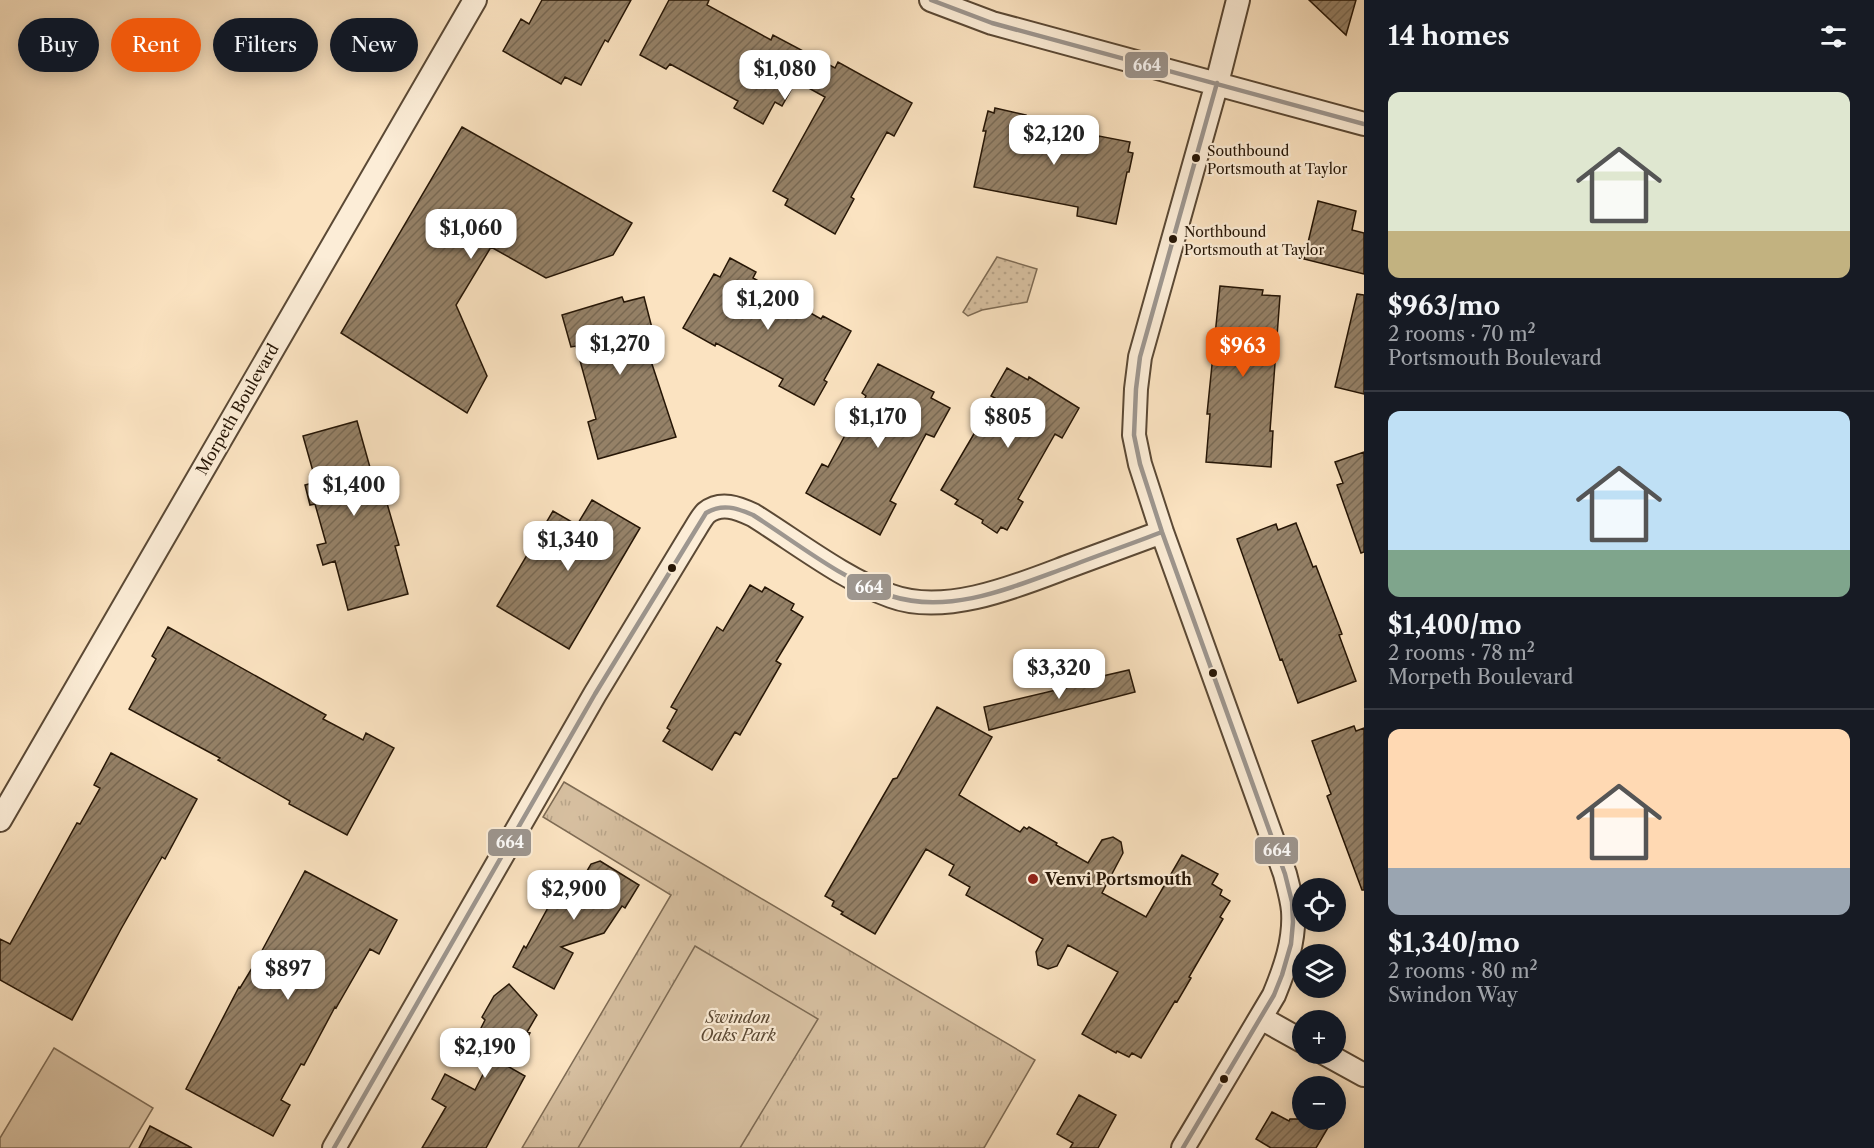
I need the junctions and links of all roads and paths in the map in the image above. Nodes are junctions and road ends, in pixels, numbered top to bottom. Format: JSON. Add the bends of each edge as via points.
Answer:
{"nodes":[{"id":1,"x":476,"y":0,"type":"edge"},
{"id":2,"x":931,"y":0,"type":"edge"},
{"id":3,"x":1238,"y":0,"type":"edge"},
{"id":4,"x":1217,"y":83,"type":"junction"},
{"id":5,"x":1364,"y":124,"type":"edge"},
{"id":6,"x":1162,"y":532,"type":"junction"},
{"id":7,"x":0,"y":820,"type":"edge"},
{"id":8,"x":1261,"y":1018,"type":"junction"},
{"id":9,"x":1292,"y":1035,"type":"edge"},
{"id":10,"x":1344,"y":1064,"type":"edge"},
{"id":11,"x":1364,"y":1075,"type":"edge"},
{"id":12,"x":334,"y":1148,"type":"edge"},
{"id":13,"x":1183,"y":1148,"type":"edge"}],
"edges":[{"from":1,"to":7,"type":"street","name":"Morpeth Boulevard"},
{"from":2,"to":4,"type":"street","via":[[992,23]]},
{"from":3,"to":4,"type":"street"},
{"from":4,"to":5,"type":"street"},
{"from":4,"to":6,"type":"street","via":[[1140,357],[1136,389],[1134,435]]},
{"from":6,"to":8,"type":"street","via":[[1281,863],[1293,909],[1284,972]]},
{"from":6,"to":12,"type":"street","via":[[989,595],[919,601],[892,597],[860,582],[736,507],[706,513],[595,694]]},
{"from":8,"to":9,"type":"street"},
{"from":8,"to":13,"type":"street"},
{"from":10,"to":11,"type":"street"}]}
